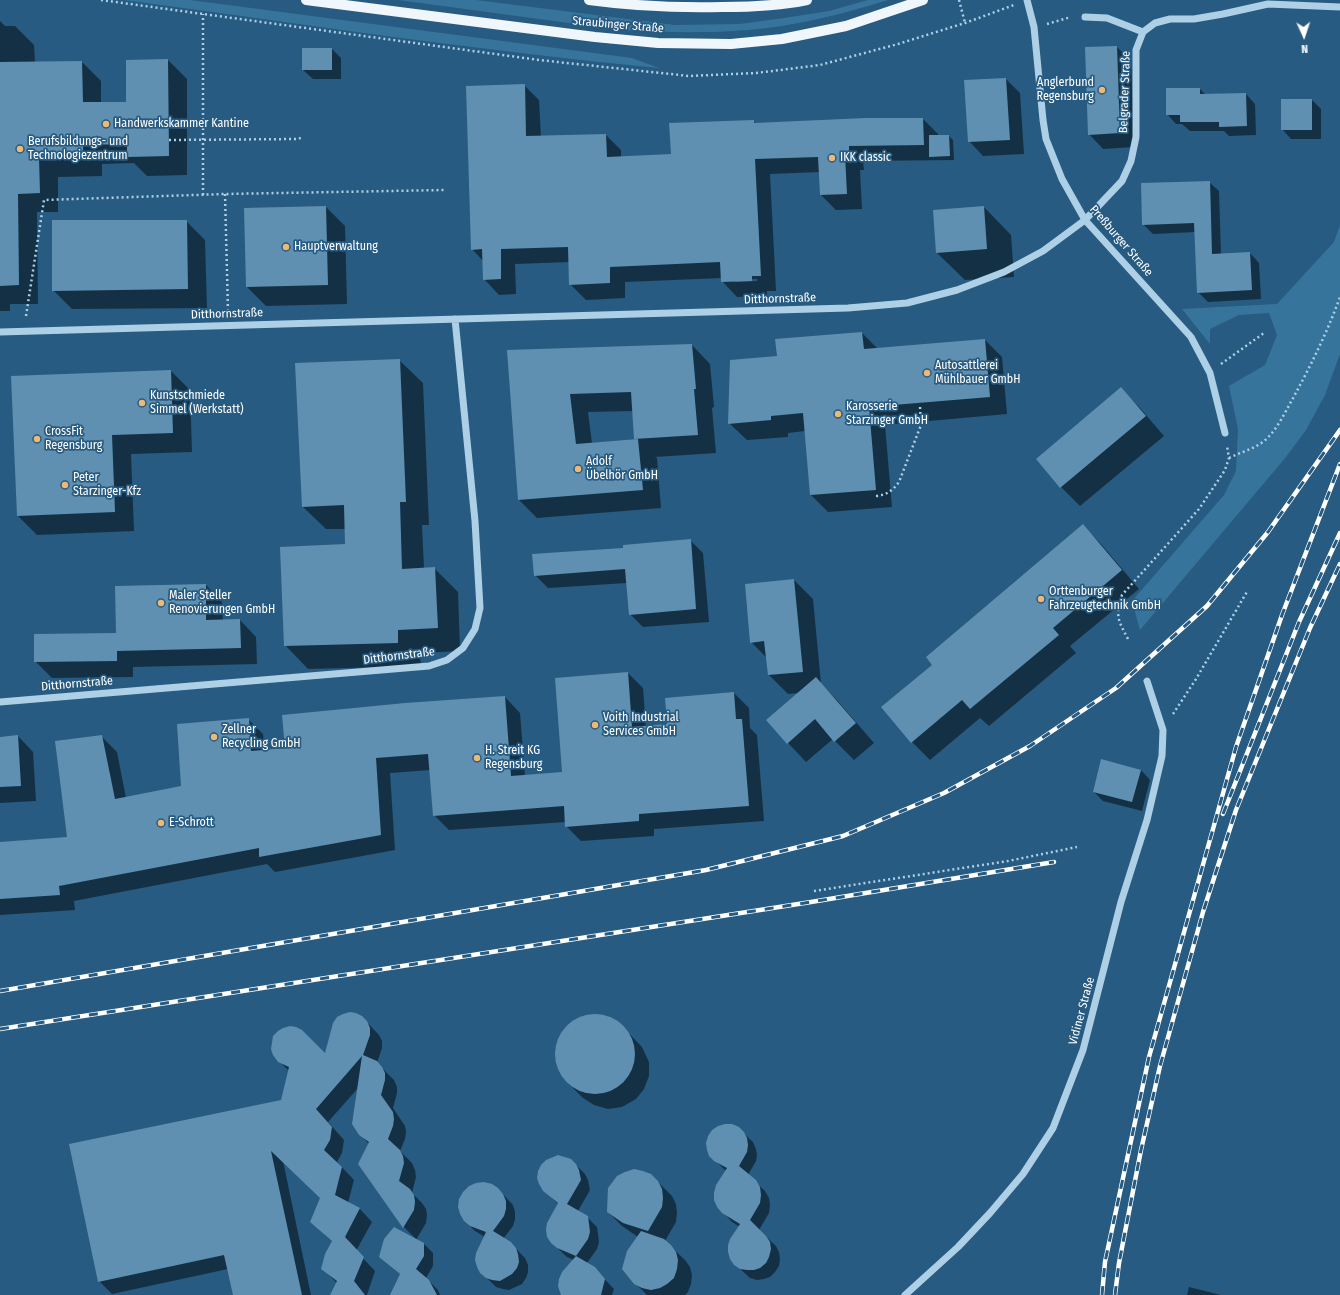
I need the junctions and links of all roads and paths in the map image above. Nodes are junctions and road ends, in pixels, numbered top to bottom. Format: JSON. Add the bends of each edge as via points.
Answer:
{"nodes":[{"id":1,"x":306,"y":0,"type":"edge"},
{"id":2,"x":589,"y":0,"type":"edge"},
{"id":3,"x":807,"y":0,"type":"edge"},
{"id":4,"x":923,"y":0,"type":"edge"},
{"id":5,"x":959,"y":0,"type":"edge"},
{"id":6,"x":1027,"y":0,"type":"edge"},
{"id":7,"x":1340,"y":7,"type":"edge"},
{"id":8,"x":203,"y":14,"type":"dead end"},
{"id":9,"x":1085,"y":17,"type":"joint"},
{"id":10,"x":965,"y":23,"type":"dead end"},
{"id":11,"x":1034,"y":27,"type":"junction"},
{"id":12,"x":1143,"y":32,"type":"junction"},
{"id":13,"x":303,"y":137,"type":"dead end"},
{"id":14,"x":202,"y":139,"type":"junction"},
{"id":15,"x":168,"y":140,"type":"dead end"},
{"id":16,"x":444,"y":190,"type":"dead end"},
{"id":17,"x":225,"y":194,"type":"junction"},
{"id":18,"x":202,"y":195,"type":"junction"},
{"id":19,"x":1085,"y":220,"type":"junction"},
{"id":20,"x":1340,"y":297,"type":"edge"},
{"id":21,"x":455,"y":319,"type":"junction"},
{"id":22,"x":228,"y":325,"type":"junction"},
{"id":23,"x":24,"y":331,"type":"junction"},
{"id":24,"x":0,"y":332,"type":"edge"},
{"id":25,"x":1264,"y":333,"type":"dead end"},
{"id":26,"x":1210,"y":373,"type":"junction"},
{"id":27,"x":920,"y":407,"type":"dead end"},
{"id":28,"x":1225,"y":433,"type":"joint"},
{"id":29,"x":1229,"y":458,"type":"junction"},
{"id":30,"x":876,"y":496,"type":"dead end"},
{"id":31,"x":1248,"y":590,"type":"dead end"},
{"id":32,"x":1128,"y":639,"type":"dead end"},
{"id":33,"x":1147,"y":681,"type":"dead end"},
{"id":34,"x":0,"y":702,"type":"edge"},
{"id":35,"x":1163,"y":730,"type":"junction"},
{"id":36,"x":1077,"y":847,"type":"dead end"},
{"id":37,"x":814,"y":891,"type":"dead end"},
{"id":38,"x":905,"y":1295,"type":"edge"}],
"edges":[{"from":1,"to":4,"type":"main road","name":"Straubinger Straße","via":[[595,38],[658,43],[731,44],[782,39],[846,26]]},
{"from":2,"to":3,"type":"main road","name":"Straubinger Straße","via":[[696,8],[756,7]]},
{"from":5,"to":10,"type":"path"},
{"from":6,"to":11,"type":"street","name":"Preßburger Straße"},
{"from":7,"to":12,"type":"street","via":[[1268,4],[1194,19],[1170,19],[1154,23]]},
{"from":8,"to":14,"type":"path"},
{"from":9,"to":11,"type":"path","via":[[1074,16]]},
{"from":9,"to":12,"type":"street","via":[[1107,18]]},
{"from":11,"to":19,"type":"street","name":"Preßburger Straße","via":[[1046,139],[1062,179]]},
{"from":12,"to":19,"type":"street","name":"Belgrader Straße","via":[[1136,50],[1136,137],[1131,161],[1122,181]]},
{"from":13,"to":14,"type":"path","via":[[298,140]]},
{"from":14,"to":15,"type":"path"},
{"from":14,"to":18,"type":"path"},
{"from":16,"to":17,"type":"path"},
{"from":17,"to":18,"type":"path"},
{"from":17,"to":22,"type":"path"},
{"from":18,"to":23,"type":"path","via":[[44,200]]},
{"from":19,"to":21,"type":"street","name":"Ditthornstraße","via":[[1043,251],[1004,272],[957,290],[907,303],[840,308]]},
{"from":19,"to":26,"type":"street","name":"Preßburger Straße","via":[[1191,337]]},
{"from":20,"to":29,"type":"path","via":[[1304,377],[1279,423],[1260,444]]},
{"from":21,"to":22,"type":"street","name":"Ditthornstraße"},
{"from":21,"to":34,"type":"street","name":"Ditthornstraße","via":[[475,521],[480,608],[475,629],[463,648],[447,660],[429,666]]},
{"from":22,"to":23,"type":"street","name":"Ditthornstraße"},
{"from":23,"to":24,"type":"street","name":"Ditthornstraße"},
{"from":25,"to":26,"type":"path"},
{"from":26,"to":28,"type":"street","name":"Preßburger Straße"},
{"from":27,"to":30,"type":"path","via":[[921,425],[899,482],[885,495]]},
{"from":28,"to":29,"type":"path"},
{"from":29,"to":32,"type":"path","via":[[1225,470],[1199,509],[1122,595],[1117,610],[1120,624]]},
{"from":31,"to":35,"type":"path"},
{"from":33,"to":35,"type":"street","name":"Vidiner Straße"},
{"from":35,"to":38,"type":"street","name":"Vidiner Straße","via":[[1162,756],[1147,820],[1121,902],[1083,1050],[1053,1128],[1023,1174],[990,1213],[958,1247]]},
{"from":36,"to":37,"type":"path","via":[[1008,861]]}]}
